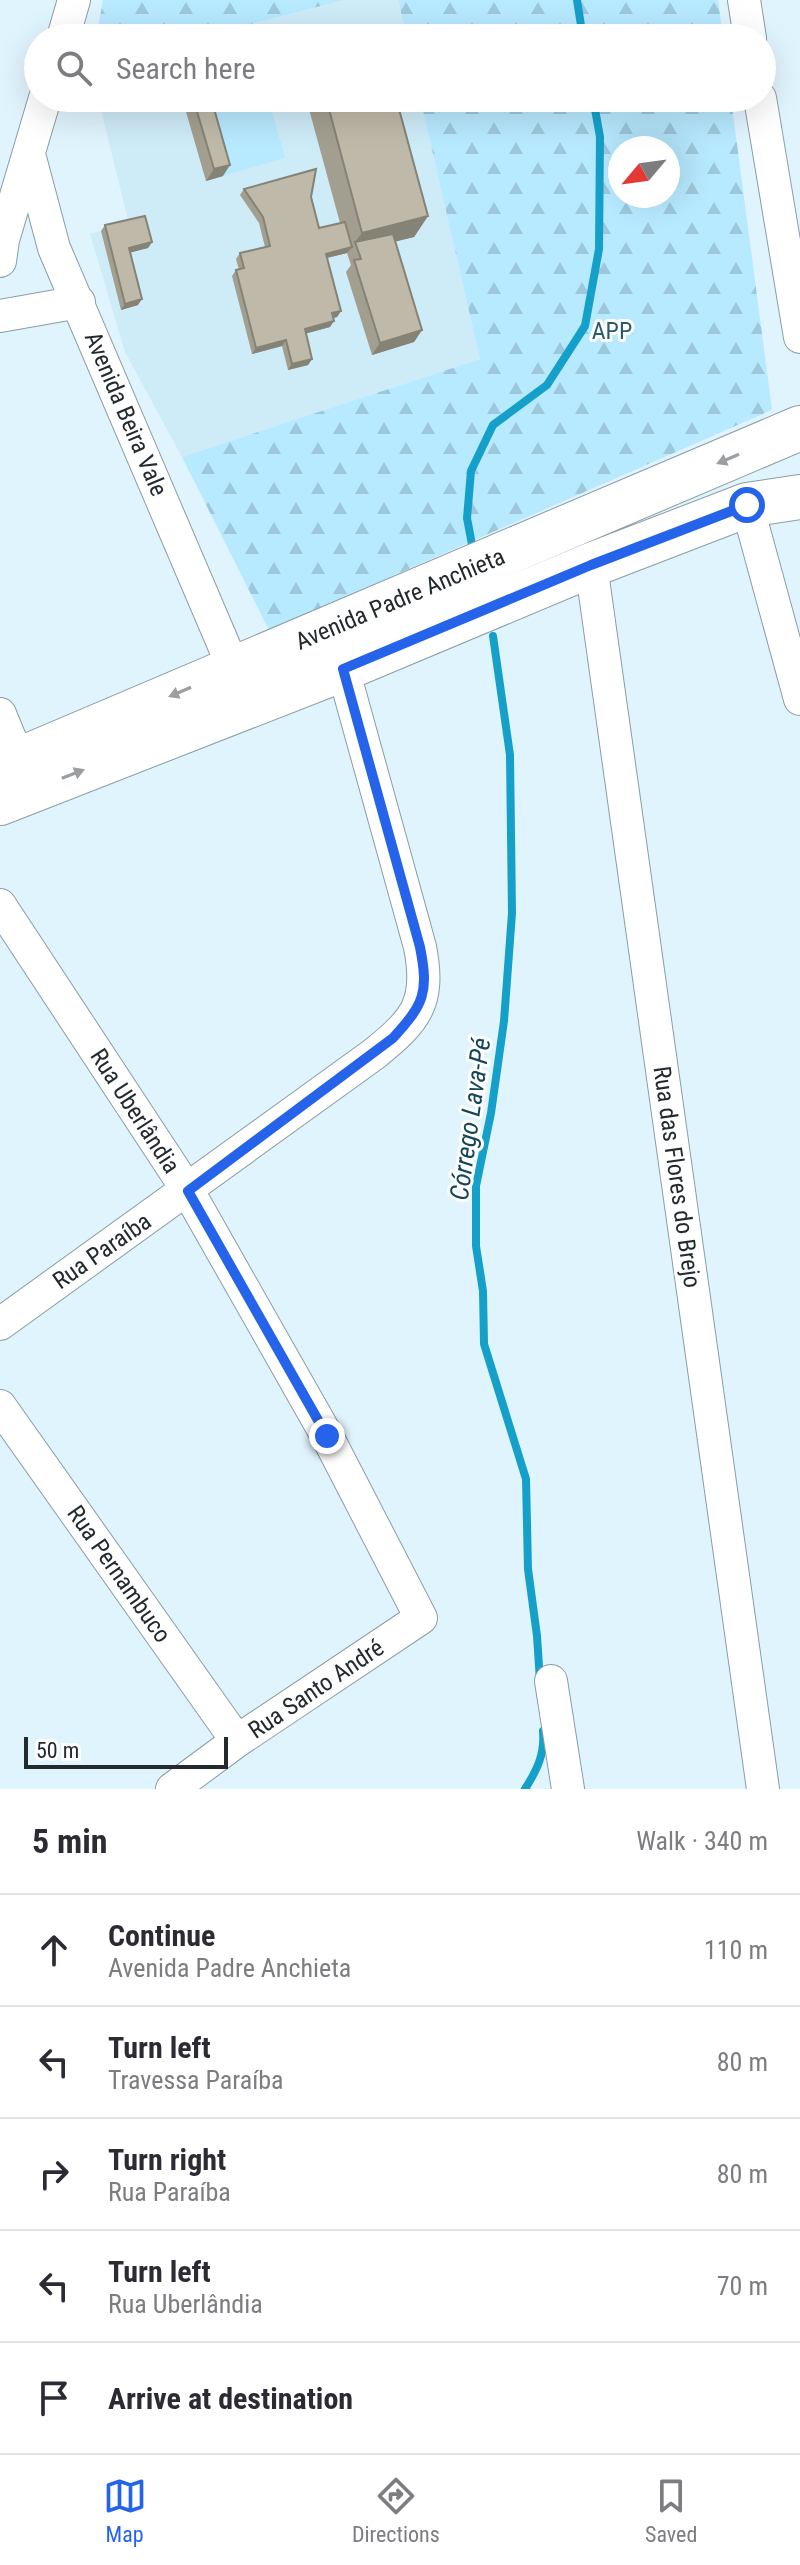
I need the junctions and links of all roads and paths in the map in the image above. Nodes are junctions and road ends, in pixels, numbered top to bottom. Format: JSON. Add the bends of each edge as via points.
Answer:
{"nodes":[{"id":1,"x":74,"y":0,"type":"edge"},
{"id":2,"x":744,"y":0,"type":"edge"},
{"id":3,"x":67,"y":24,"type":"edge"},
{"id":4,"x":748,"y":24,"type":"edge"},
{"id":5,"x":41,"y":112,"type":"edge"},
{"id":6,"x":762,"y":112,"type":"edge"},
{"id":7,"x":29,"y":154,"type":"junction"},
{"id":8,"x":0,"y":261,"type":"edge"},
{"id":9,"x":79,"y":302,"type":"junction"},
{"id":10,"x":0,"y":316,"type":"edge"},
{"id":11,"x":800,"y":337,"type":"edge"},
{"id":12,"x":800,"y":428,"type":"edge"},
{"id":13,"x":800,"y":497,"type":"edge"},
{"id":14,"x":747,"y":505,"type":"junction"},
{"id":15,"x":591,"y":565,"type":"junction"},
{"id":16,"x":234,"y":669,"type":"junction"},
{"id":17,"x":343,"y":669,"type":"junction"},
{"id":18,"x":800,"y":699,"type":"edge"},
{"id":19,"x":0,"y":714,"type":"edge"},
{"id":20,"x":13,"y":780,"type":"edge"},
{"id":21,"x":0,"y":905,"type":"edge"},
{"id":22,"x":188,"y":1191,"type":"junction"},
{"id":23,"x":0,"y":1324,"type":"edge"},
{"id":24,"x":0,"y":1406,"type":"edge"},
{"id":25,"x":421,"y":1618,"type":"joint"},
{"id":26,"x":551,"y":1681,"type":"dead end"},
{"id":27,"x":237,"y":1741,"type":"junction"},
{"id":28,"x":172,"y":1789,"type":"edge"},
{"id":29,"x":568,"y":1789,"type":"edge"},
{"id":30,"x":763,"y":1789,"type":"edge"}],
"edges":[{"from":1,"to":3,"type":"street"},
{"from":2,"to":4,"type":"street"},
{"from":5,"to":7,"type":"street","name":"Avenida Beira Vale"},
{"from":6,"to":11,"type":"street"},
{"from":7,"to":8,"type":"street","name":"Avenida Beira Vale"},
{"from":7,"to":9,"type":"street","name":"Avenida Beira Vale","via":[[47,227]]},
{"from":9,"to":10,"type":"street"},
{"from":9,"to":16,"type":"street","name":"Avenida Beira Vale"},
{"from":12,"to":16,"type":"street","name":"Avenida Padre Anchieta","one_way":true},
{"from":13,"to":14,"type":"street","name":"Avenida Padre Anchieta"},
{"from":14,"to":15,"type":"street","name":"Avenida Padre Anchieta"},
{"from":14,"to":18,"type":"street"},
{"from":15,"to":17,"type":"street","name":"Avenida Padre Anchieta"},
{"from":15,"to":30,"type":"street","name":"Rua das Flores do Brejo"},
{"from":16,"to":20,"type":"street","name":"Avenida Padre Anchieta","one_way":true},
{"from":20,"to":17,"type":"street","name":"Avenida Padre Anchieta","one_way":true},
{"from":17,"to":22,"type":"street","name":"Rua Paraíba","via":[[420,947],[424,995],[393,1038]]},
{"from":19,"to":20,"type":"street"},
{"from":21,"to":22,"type":"street","name":"Rua Uberlândia"},
{"from":22,"to":23,"type":"street","name":"Rua Paraíba"},
{"from":22,"to":25,"type":"street","name":"Rua Uberlândia","via":[[327,1436]]},
{"from":24,"to":27,"type":"street","name":"Rua Pernambuco"},
{"from":25,"to":27,"type":"street","name":"Rua Santo André"},
{"from":26,"to":29,"type":"street"},
{"from":27,"to":28,"type":"street","name":"Rua Santo André"}]}
